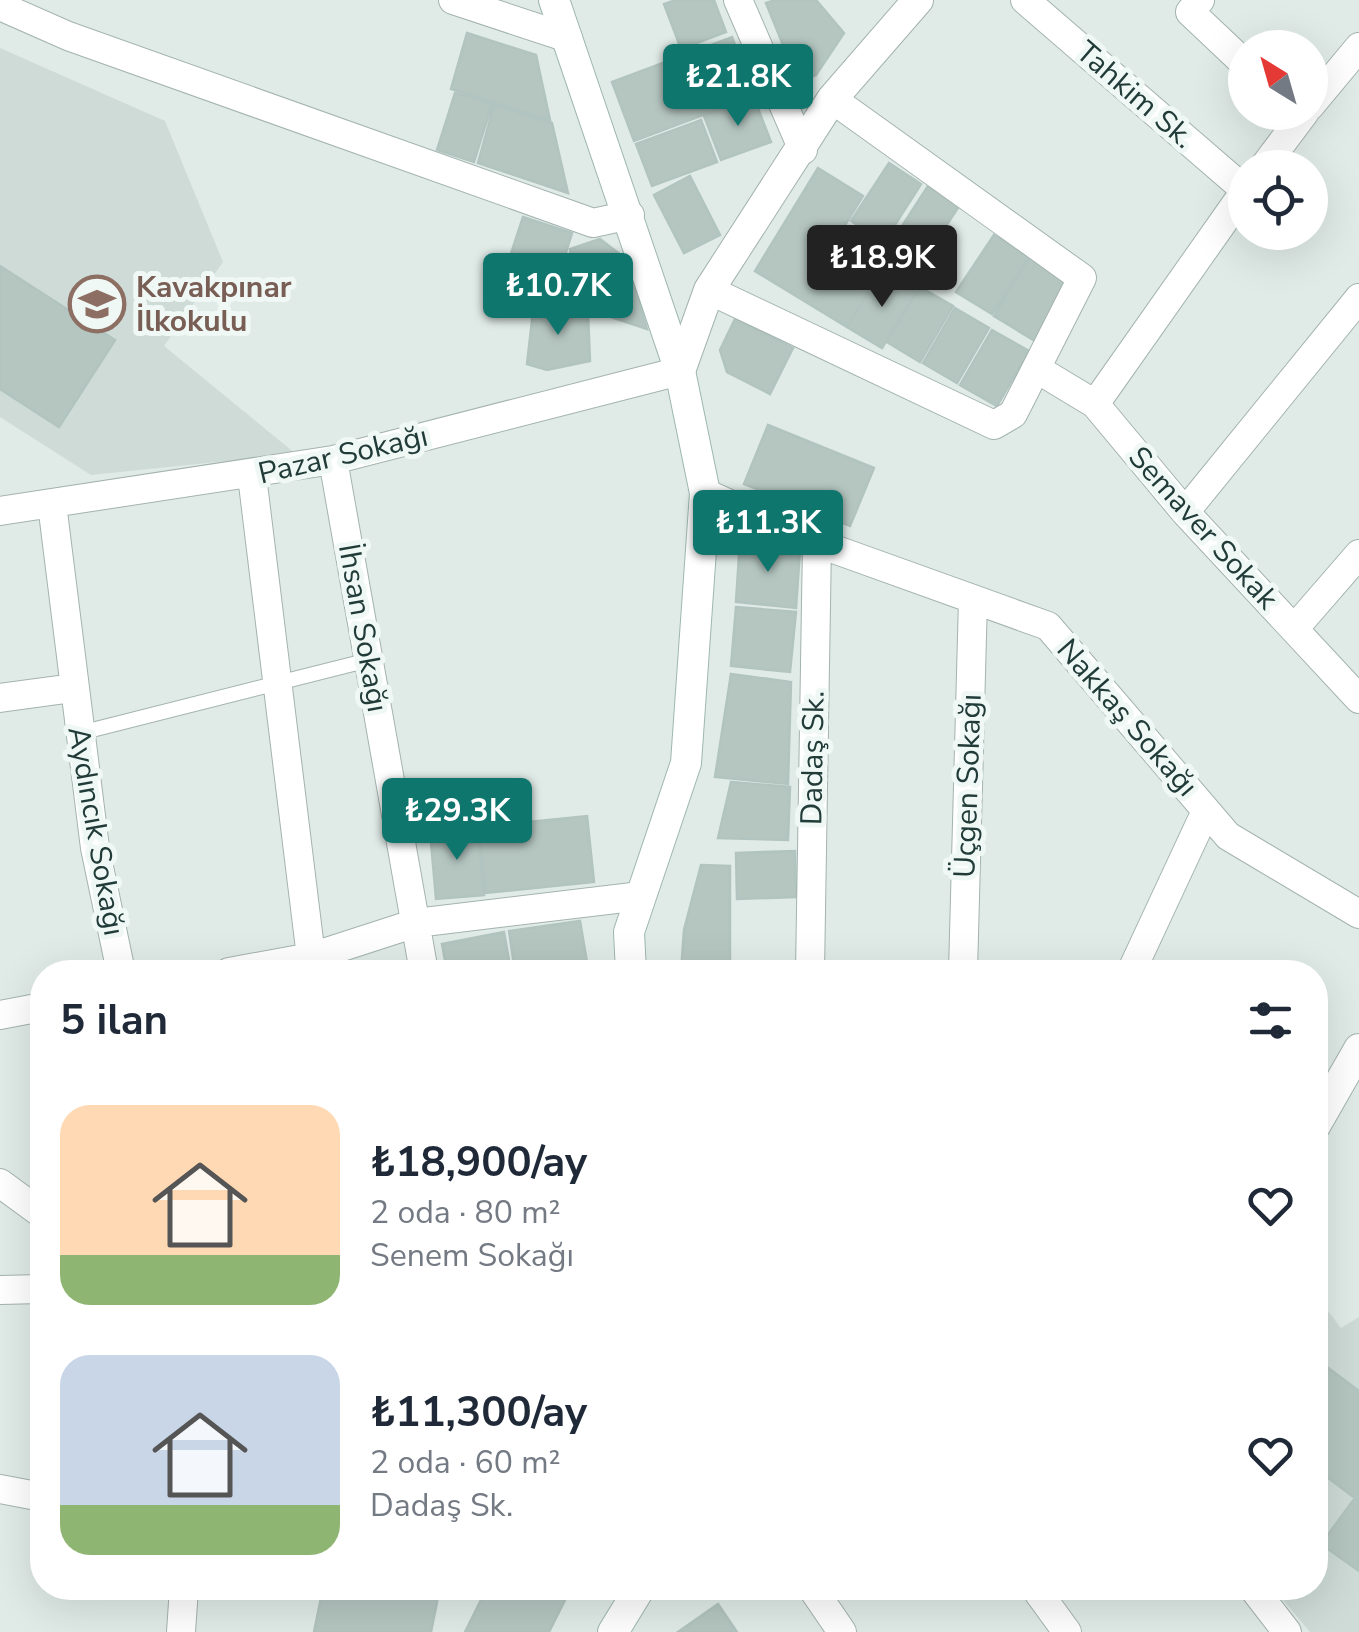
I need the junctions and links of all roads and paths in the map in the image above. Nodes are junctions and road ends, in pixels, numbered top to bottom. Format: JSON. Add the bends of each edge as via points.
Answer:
{"nodes":[{"id":1,"x":453,"y":0,"type":"edge"},
{"id":2,"x":554,"y":0,"type":"edge"},
{"id":3,"x":738,"y":0,"type":"edge"},
{"id":4,"x":918,"y":0,"type":"edge"},
{"id":5,"x":1026,"y":0,"type":"edge"},
{"id":6,"x":1200,"y":0,"type":"edge"},
{"id":7,"x":0,"y":6,"type":"edge"},
{"id":8,"x":568,"y":38,"type":"junction"},
{"id":9,"x":1359,"y":47,"type":"edge"},
{"id":10,"x":1228,"y":48,"type":"edge"},
{"id":11,"x":1328,"y":83,"type":"edge"},
{"id":12,"x":832,"y":99,"type":"junction"},
{"id":13,"x":803,"y":150,"type":"junction"},
{"id":14,"x":1228,"y":175,"type":"edge"},
{"id":15,"x":1228,"y":214,"type":"edge"},
{"id":16,"x":630,"y":215,"type":"junction"},
{"id":17,"x":709,"y":290,"type":"junction"},
{"id":18,"x":1359,"y":298,"type":"edge"},
{"id":19,"x":1037,"y":370,"type":"junction"},
{"id":20,"x":680,"y":371,"type":"junction"},
{"id":21,"x":1095,"y":404,"type":"junction"},
{"id":22,"x":332,"y":460,"type":"junction"},
{"id":23,"x":252,"y":476,"type":"junction"},
{"id":24,"x":706,"y":494,"type":"junction"},
{"id":25,"x":52,"y":504,"type":"junction"},
{"id":26,"x":0,"y":510,"type":"edge"},
{"id":27,"x":1184,"y":512,"type":"junction"},
{"id":28,"x":817,"y":543,"type":"junction"},
{"id":29,"x":1359,"y":554,"type":"edge"},
{"id":30,"x":973,"y":599,"type":"junction"},
{"id":31,"x":1294,"y":629,"type":"junction"},
{"id":32,"x":369,"y":660,"type":"junction"},
{"id":33,"x":277,"y":680,"type":"junction"},
{"id":34,"x":73,"y":688,"type":"junction"},
{"id":35,"x":0,"y":698,"type":"edge"},
{"id":36,"x":1359,"y":699,"type":"edge"},
{"id":37,"x":79,"y":734,"type":"junction"},
{"id":38,"x":1206,"y":810,"type":"junction"},
{"id":39,"x":640,"y":896,"type":"junction"},
{"id":40,"x":1359,"y":914,"type":"edge"},
{"id":41,"x":416,"y":923,"type":"junction"},
{"id":42,"x":310,"y":958,"type":"junction"},
{"id":43,"x":118,"y":960,"type":"edge"},
{"id":44,"x":298,"y":960,"type":"edge"},
{"id":45,"x":422,"y":960,"type":"edge"},
{"id":46,"x":630,"y":960,"type":"edge"},
{"id":47,"x":810,"y":960,"type":"edge"},
{"id":48,"x":962,"y":960,"type":"edge"},
{"id":49,"x":1137,"y":960,"type":"edge"},
{"id":50,"x":30,"y":1009,"type":"edge"},
{"id":51,"x":0,"y":1015,"type":"edge"},
{"id":52,"x":1359,"y":1049,"type":"edge"},
{"id":53,"x":1328,"y":1103,"type":"edge"},
{"id":54,"x":0,"y":1183,"type":"edge"},
{"id":55,"x":30,"y":1205,"type":"edge"},
{"id":56,"x":30,"y":1289,"type":"edge"},
{"id":57,"x":0,"y":1290,"type":"edge"},
{"id":58,"x":0,"y":1489,"type":"edge"},
{"id":59,"x":30,"y":1495,"type":"edge"},
{"id":60,"x":183,"y":1600,"type":"edge"},
{"id":61,"x":634,"y":1600,"type":"edge"},
{"id":62,"x":820,"y":1600,"type":"edge"},
{"id":63,"x":1044,"y":1600,"type":"edge"},
{"id":64,"x":1262,"y":1600,"type":"edge"},
{"id":65,"x":620,"y":1628,"type":"edge"},
{"id":66,"x":180,"y":1632,"type":"edge"},
{"id":67,"x":842,"y":1632,"type":"edge"},
{"id":68,"x":1067,"y":1632,"type":"edge"},
{"id":69,"x":1287,"y":1632,"type":"edge"}],
"edges":[{"from":1,"to":8,"type":"street"},
{"from":2,"to":8,"type":"main road"},
{"from":3,"to":13,"type":"street"},
{"from":4,"to":12,"type":"main road"},
{"from":5,"to":14,"type":"street","name":"Tahkim Sk."},
{"from":6,"to":10,"type":"street","via":[[1190,12]]},
{"from":7,"to":16,"type":"street","via":[[592,223]]},
{"from":8,"to":16,"type":"main road"},
{"from":9,"to":11,"type":"street"},
{"from":12,"to":13,"type":"main road"},
{"from":12,"to":19,"type":"street","via":[[1082,278]]},
{"from":13,"to":17,"type":"main road"},
{"from":15,"to":21,"type":"street"},
{"from":16,"to":20,"type":"main road"},
{"from":17,"to":19,"type":"street","via":[[994,426],[1014,414]]},
{"from":17,"to":20,"type":"main road"},
{"from":18,"to":27,"type":"street"},
{"from":19,"to":21,"type":"street","name":"Semaver Sokak"},
{"from":20,"to":22,"type":"street","name":"Pazar Sokağı"},
{"from":20,"to":24,"type":"main road"},
{"from":21,"to":27,"type":"street","name":"Semaver Sokak"},
{"from":22,"to":23,"type":"street","name":"Pazar Sokağı"},
{"from":22,"to":32,"type":"street","name":"İhsan Sokağı"},
{"from":23,"to":25,"type":"street","name":"Pazar Sokağı"},
{"from":23,"to":33,"type":"street"},
{"from":24,"to":28,"type":"street","name":"Nakkaş Sokağı"},
{"from":24,"to":39,"type":"main road","via":[[686,764]]},
{"from":25,"to":26,"type":"street","name":"Pazar Sokağı"},
{"from":25,"to":34,"type":"street","name":"Aydıncık Sokağı"},
{"from":27,"to":31,"type":"street","name":"Semaver Sokak"},
{"from":28,"to":30,"type":"street","name":"Nakkaş Sokağı"},
{"from":28,"to":47,"type":"street","name":"Dadaş Sk."},
{"from":29,"to":31,"type":"street"},
{"from":30,"to":38,"type":"street","name":"Nakkaş Sokağı","via":[[1048,626]]},
{"from":30,"to":48,"type":"street","name":"Üçgen Sokağı"},
{"from":31,"to":36,"type":"street","name":"Semaver Sokak"},
{"from":32,"to":33,"type":"lane"},
{"from":32,"to":41,"type":"street","name":"İhsan Sokağı"},
{"from":33,"to":37,"type":"lane"},
{"from":33,"to":42,"type":"street"},
{"from":34,"to":35,"type":"street","name":"Aydıncık Sokağı"},
{"from":34,"to":37,"type":"street","name":"Aydıncık Sokağı"},
{"from":37,"to":43,"type":"street","name":"Aydıncık Sokağı"},
{"from":38,"to":40,"type":"street","name":"Nakkaş Sokağı","via":[[1228,836]]},
{"from":38,"to":49,"type":"street"},
{"from":39,"to":41,"type":"street"},
{"from":39,"to":46,"type":"main road","via":[[628,932]]},
{"from":41,"to":42,"type":"street"},
{"from":41,"to":45,"type":"street","name":"İhsan Sokağı"},
{"from":42,"to":44,"type":"street"},
{"from":50,"to":51,"type":"street"},
{"from":52,"to":53,"type":"main road"},
{"from":54,"to":55,"type":"street"},
{"from":56,"to":57,"type":"street"},
{"from":58,"to":59,"type":"street"},
{"from":60,"to":66,"type":"street"},
{"from":61,"to":65,"type":"main road"},
{"from":62,"to":67,"type":"street"},
{"from":63,"to":68,"type":"street"},
{"from":64,"to":69,"type":"street"}]}
